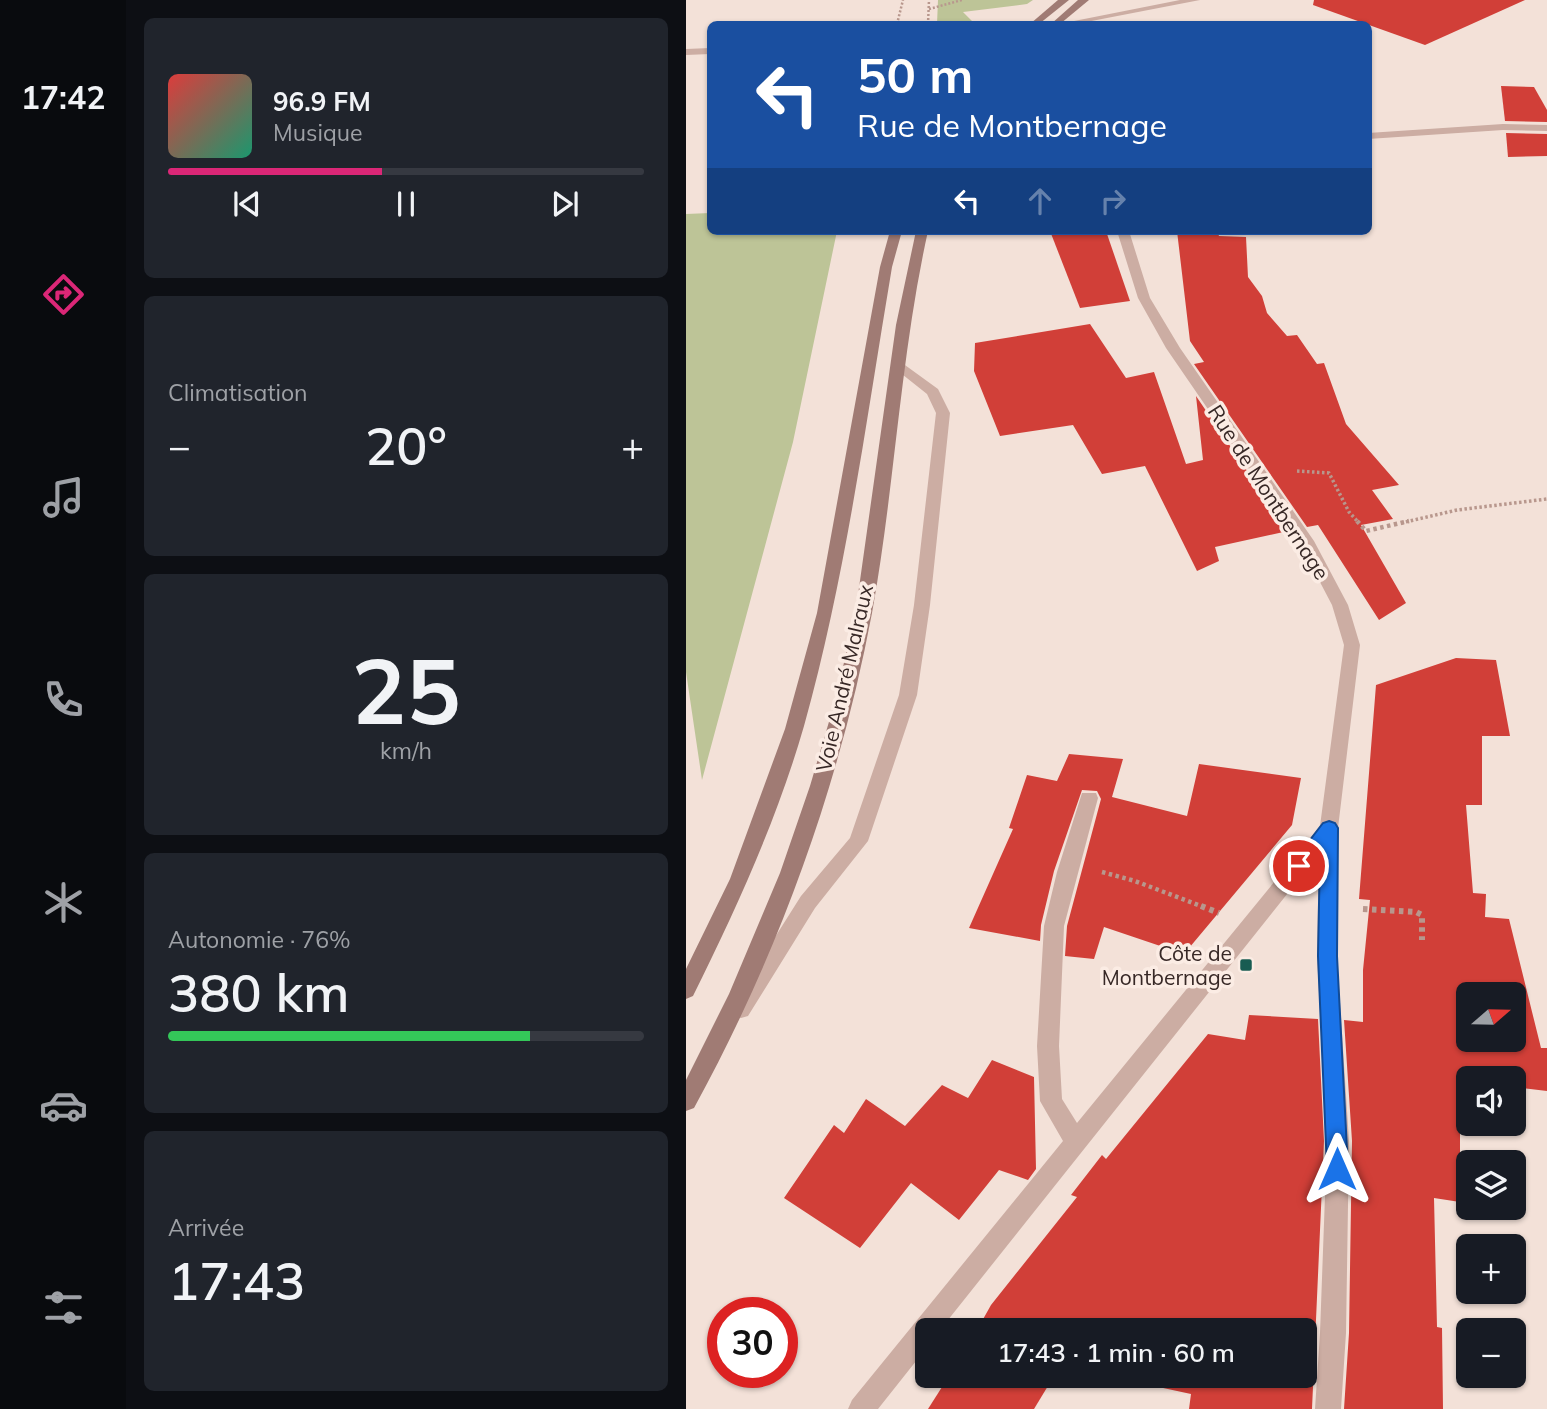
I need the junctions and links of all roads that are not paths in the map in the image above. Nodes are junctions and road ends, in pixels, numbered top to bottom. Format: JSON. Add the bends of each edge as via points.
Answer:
{"nodes":[{"id":1,"x":1064,"y":0,"type":"edge"},
{"id":2,"x":1084,"y":0,"type":"edge"},
{"id":3,"x":1195,"y":0,"type":"edge"},
{"id":4,"x":1038,"y":21,"type":"edge"},
{"id":5,"x":1059,"y":21,"type":"edge"},
{"id":6,"x":1080,"y":21,"type":"edge"},
{"id":7,"x":707,"y":51,"type":"edge"},
{"id":8,"x":686,"y":52,"type":"edge"},
{"id":9,"x":1547,"y":128,"type":"edge"},
{"id":10,"x":1372,"y":136,"type":"edge"},
{"id":11,"x":895,"y":235,"type":"edge"},
{"id":12,"x":921,"y":235,"type":"edge"},
{"id":13,"x":1123,"y":235,"type":"edge"},
{"id":14,"x":898,"y":364,"type":"junction"},
{"id":15,"x":1089,"y":798,"type":"dead end"},
{"id":16,"x":1329,"y":828,"type":"junction"},
{"id":17,"x":686,"y":990,"type":"edge"},
{"id":18,"x":713,"y":1054,"type":"junction"},
{"id":19,"x":686,"y":1101,"type":"edge"},
{"id":20,"x":1076,"y":1142,"type":"junction"},
{"id":21,"x":861,"y":1409,"type":"edge"},
{"id":22,"x":1328,"y":1409,"type":"edge"}],
"edges":[{"from":1,"to":4,"type":"main road"},
{"from":2,"to":5,"type":"main road"},
{"from":3,"to":6,"type":"street"},
{"from":7,"to":8,"type":"street"},
{"from":9,"to":10,"type":"street"},
{"from":11,"to":17,"type":"main road","name":"Voie André Malraux","via":[[825,613],[794,729],[740,879]]},
{"from":12,"to":14,"type":"main road","name":"Voie André Malraux"},
{"from":13,"to":16,"type":"street","name":"Rue de Montbernage","via":[[1144,298],[1173,348],[1306,541],[1340,606],[1352,645]]},
{"from":14,"to":18,"type":"main road","name":"Voie André Malraux","via":[[864,609],[837,728],[789,876]]},
{"from":14,"to":18,"type":"street","via":[[933,392],[943,413],[908,695],[858,841],[808,902]]},
{"from":15,"to":20,"type":"street","via":[[1055,926],[1048,1046],[1051,1101]]},
{"from":16,"to":20,"type":"street"},
{"from":16,"to":22,"type":"street","via":[[1327,956],[1338,1142]]},
{"from":18,"to":19,"type":"main road","name":"Voie André Malraux"},
{"from":20,"to":21,"type":"street"}]}
